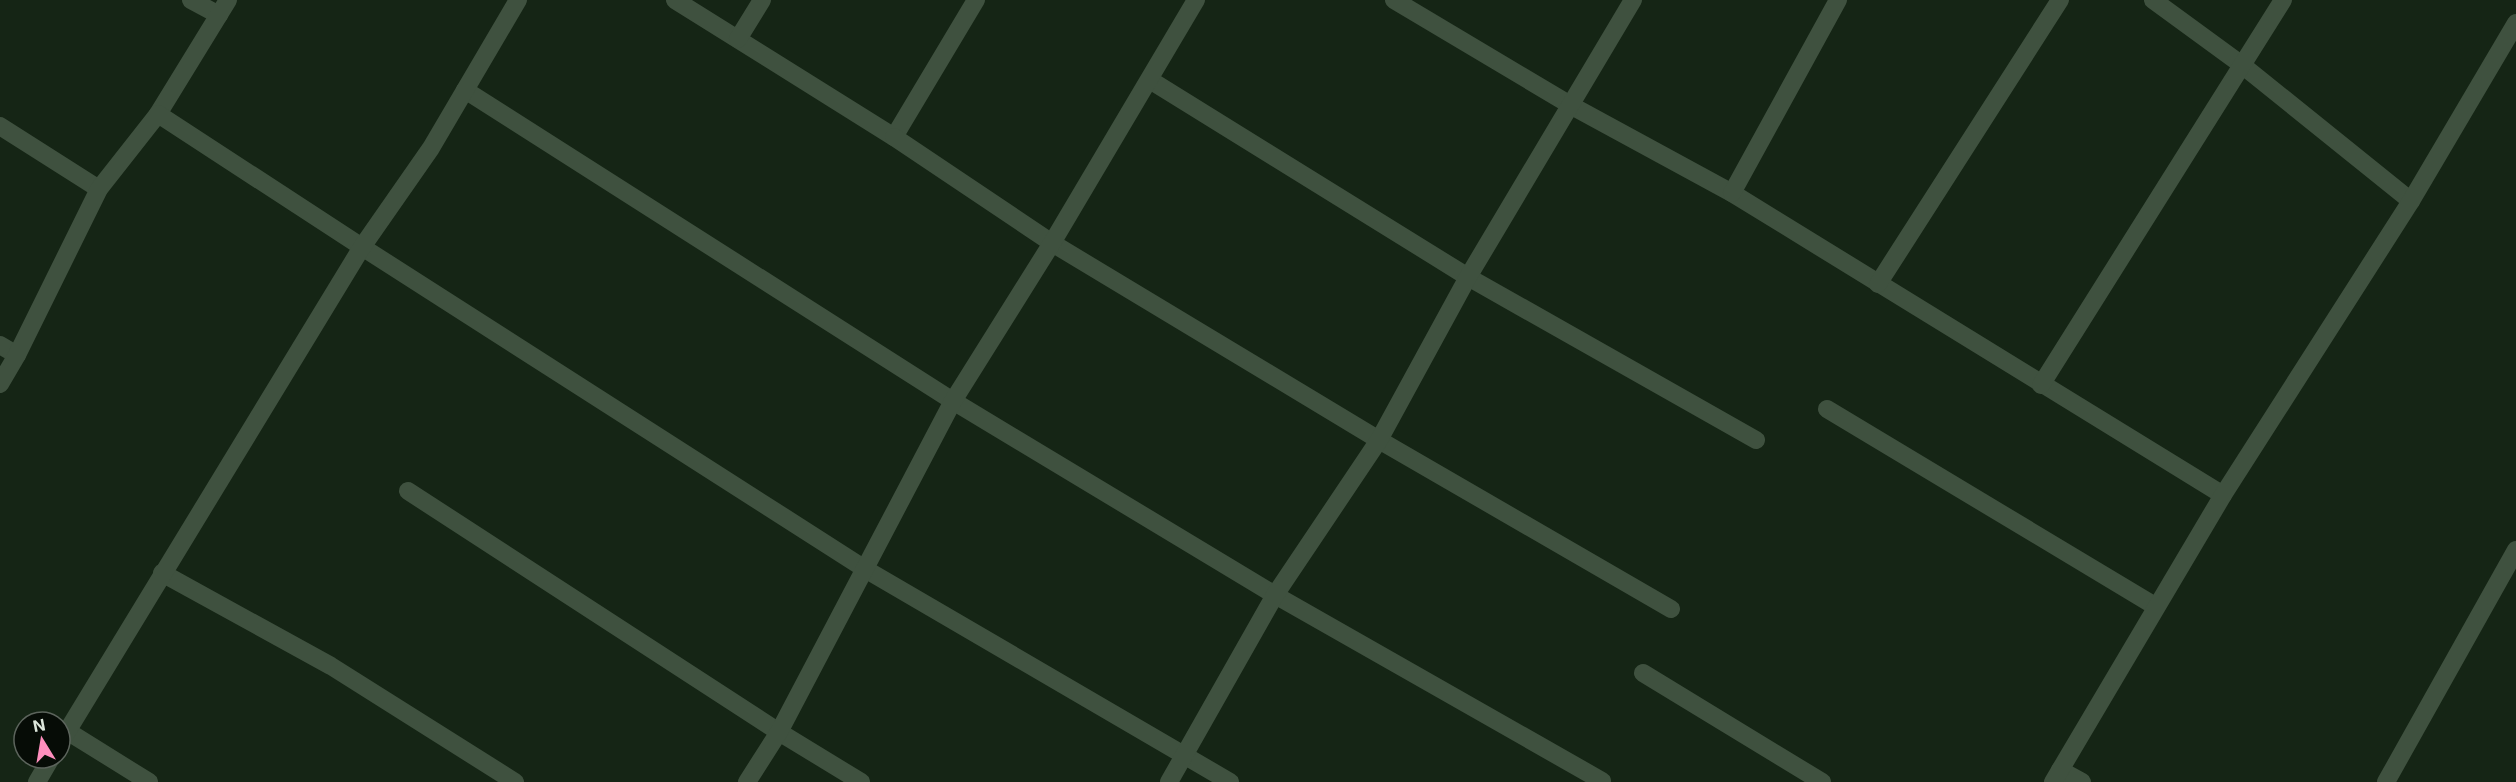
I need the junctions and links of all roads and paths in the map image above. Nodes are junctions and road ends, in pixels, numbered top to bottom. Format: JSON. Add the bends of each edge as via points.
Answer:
{"nodes":[{"id":1,"x":191,"y":0,"type":"edge"},
{"id":2,"x":518,"y":0,"type":"edge"},
{"id":3,"x":675,"y":0,"type":"edge"},
{"id":4,"x":762,"y":0,"type":"edge"},
{"id":5,"x":976,"y":0,"type":"edge"},
{"id":6,"x":1196,"y":0,"type":"edge"},
{"id":7,"x":1633,"y":0,"type":"edge"},
{"id":8,"x":1838,"y":0,"type":"edge"},
{"id":9,"x":2060,"y":0,"type":"edge"},
{"id":10,"x":2153,"y":0,"type":"edge"},
{"id":11,"x":2283,"y":0,"type":"edge"},
{"id":12,"x":1400,"y":1,"type":"edge"},
{"id":13,"x":224,"y":8,"type":"edge"},
{"id":14,"x":2516,"y":22,"type":"edge"},
{"id":15,"x":738,"y":39,"type":"junction"},
{"id":16,"x":2242,"y":65,"type":"junction"},
{"id":17,"x":1150,"y":80,"type":"junction"},
{"id":18,"x":465,"y":90,"type":"junction"},
{"id":19,"x":1572,"y":106,"type":"junction"},
{"id":20,"x":158,"y":114,"type":"junction"},
{"id":21,"x":0,"y":126,"type":"edge"},
{"id":22,"x":894,"y":137,"type":"junction"},
{"id":23,"x":99,"y":189,"type":"junction"},
{"id":24,"x":1732,"y":193,"type":"junction"},
{"id":25,"x":2411,"y":201,"type":"junction"},
{"id":26,"x":1052,"y":243,"type":"junction"},
{"id":27,"x":362,"y":247,"type":"junction"},
{"id":28,"x":1468,"y":277,"type":"junction"},
{"id":29,"x":1878,"y":284,"type":"junction"},
{"id":30,"x":0,"y":345,"type":"edge"},
{"id":31,"x":17,"y":355,"type":"junction"},
{"id":32,"x":0,"y":384,"type":"edge"},
{"id":33,"x":2041,"y":385,"type":"junction"},
{"id":34,"x":953,"y":401,"type":"junction"},
{"id":35,"x":1827,"y":409,"type":"dead end"},
{"id":36,"x":1379,"y":440,"type":"junction"},
{"id":37,"x":1756,"y":440,"type":"dead end"},
{"id":38,"x":408,"y":491,"type":"dead end"},
{"id":39,"x":2223,"y":495,"type":"junction"},
{"id":40,"x":2516,"y":550,"type":"edge"},
{"id":41,"x":866,"y":569,"type":"junction"},
{"id":42,"x":162,"y":573,"type":"junction"},
{"id":43,"x":1275,"y":595,"type":"junction"},
{"id":44,"x":2156,"y":606,"type":"junction"},
{"id":45,"x":1671,"y":609,"type":"dead end"},
{"id":46,"x":1643,"y":673,"type":"dead end"},
{"id":47,"x":72,"y":724,"type":"edge"},
{"id":48,"x":779,"y":732,"type":"junction"},
{"id":49,"x":72,"y":741,"type":"edge"},
{"id":50,"x":1184,"y":756,"type":"junction"},
{"id":51,"x":2056,"y":776,"type":"edge"},
{"id":52,"x":1602,"y":781,"type":"edge"},
{"id":53,"x":149,"y":782,"type":"edge"},
{"id":54,"x":515,"y":782,"type":"edge"},
{"id":55,"x":747,"y":782,"type":"edge"},
{"id":56,"x":861,"y":782,"type":"edge"},
{"id":57,"x":1168,"y":782,"type":"edge"},
{"id":58,"x":1230,"y":782,"type":"edge"},
{"id":59,"x":1822,"y":782,"type":"edge"},
{"id":60,"x":2082,"y":782,"type":"edge"},
{"id":61,"x":2386,"y":782,"type":"edge"}],
"edges":[{"from":1,"to":13,"type":"street"},
{"from":2,"to":18,"type":"street"},
{"from":3,"to":15,"type":"street"},
{"from":4,"to":15,"type":"street"},
{"from":5,"to":22,"type":"street"},
{"from":6,"to":17,"type":"street"},
{"from":7,"to":19,"type":"street"},
{"from":8,"to":24,"type":"street"},
{"from":9,"to":29,"type":"street"},
{"from":10,"to":16,"type":"street"},
{"from":11,"to":16,"type":"street"},
{"from":12,"to":19,"type":"street"},
{"from":13,"to":20,"type":"street"},
{"from":14,"to":25,"type":"street"},
{"from":15,"to":22,"type":"street"},
{"from":16,"to":25,"type":"street"},
{"from":16,"to":33,"type":"street"},
{"from":17,"to":26,"type":"street"},
{"from":17,"to":28,"type":"street"},
{"from":18,"to":27,"type":"street","via":[[431,148]]},
{"from":18,"to":34,"type":"street"},
{"from":19,"to":24,"type":"street"},
{"from":19,"to":28,"type":"street"},
{"from":20,"to":23,"type":"street"},
{"from":20,"to":27,"type":"street"},
{"from":21,"to":23,"type":"street"},
{"from":22,"to":26,"type":"street"},
{"from":23,"to":31,"type":"street"},
{"from":24,"to":29,"type":"street"},
{"from":25,"to":39,"type":"street"},
{"from":26,"to":34,"type":"street"},
{"from":26,"to":36,"type":"street"},
{"from":27,"to":41,"type":"street"},
{"from":27,"to":42,"type":"street"},
{"from":28,"to":36,"type":"street"},
{"from":28,"to":37,"type":"street"},
{"from":29,"to":33,"type":"street"},
{"from":30,"to":31,"type":"street"},
{"from":31,"to":32,"type":"street"},
{"from":33,"to":39,"type":"street"},
{"from":34,"to":41,"type":"street"},
{"from":34,"to":43,"type":"street"},
{"from":35,"to":44,"type":"street"},
{"from":36,"to":43,"type":"street"},
{"from":36,"to":45,"type":"street"},
{"from":38,"to":48,"type":"street"},
{"from":39,"to":44,"type":"street"},
{"from":40,"to":61,"type":"street"},
{"from":41,"to":48,"type":"street"},
{"from":41,"to":50,"type":"street"},
{"from":42,"to":47,"type":"street"},
{"from":42,"to":54,"type":"street","via":[[331,666]]},
{"from":43,"to":50,"type":"street"},
{"from":43,"to":52,"type":"street"},
{"from":44,"to":51,"type":"street"},
{"from":46,"to":59,"type":"street"},
{"from":48,"to":55,"type":"street"},
{"from":48,"to":56,"type":"street"},
{"from":49,"to":53,"type":"street"},
{"from":50,"to":57,"type":"street"},
{"from":50,"to":58,"type":"street"},
{"from":51,"to":60,"type":"street"}]}
